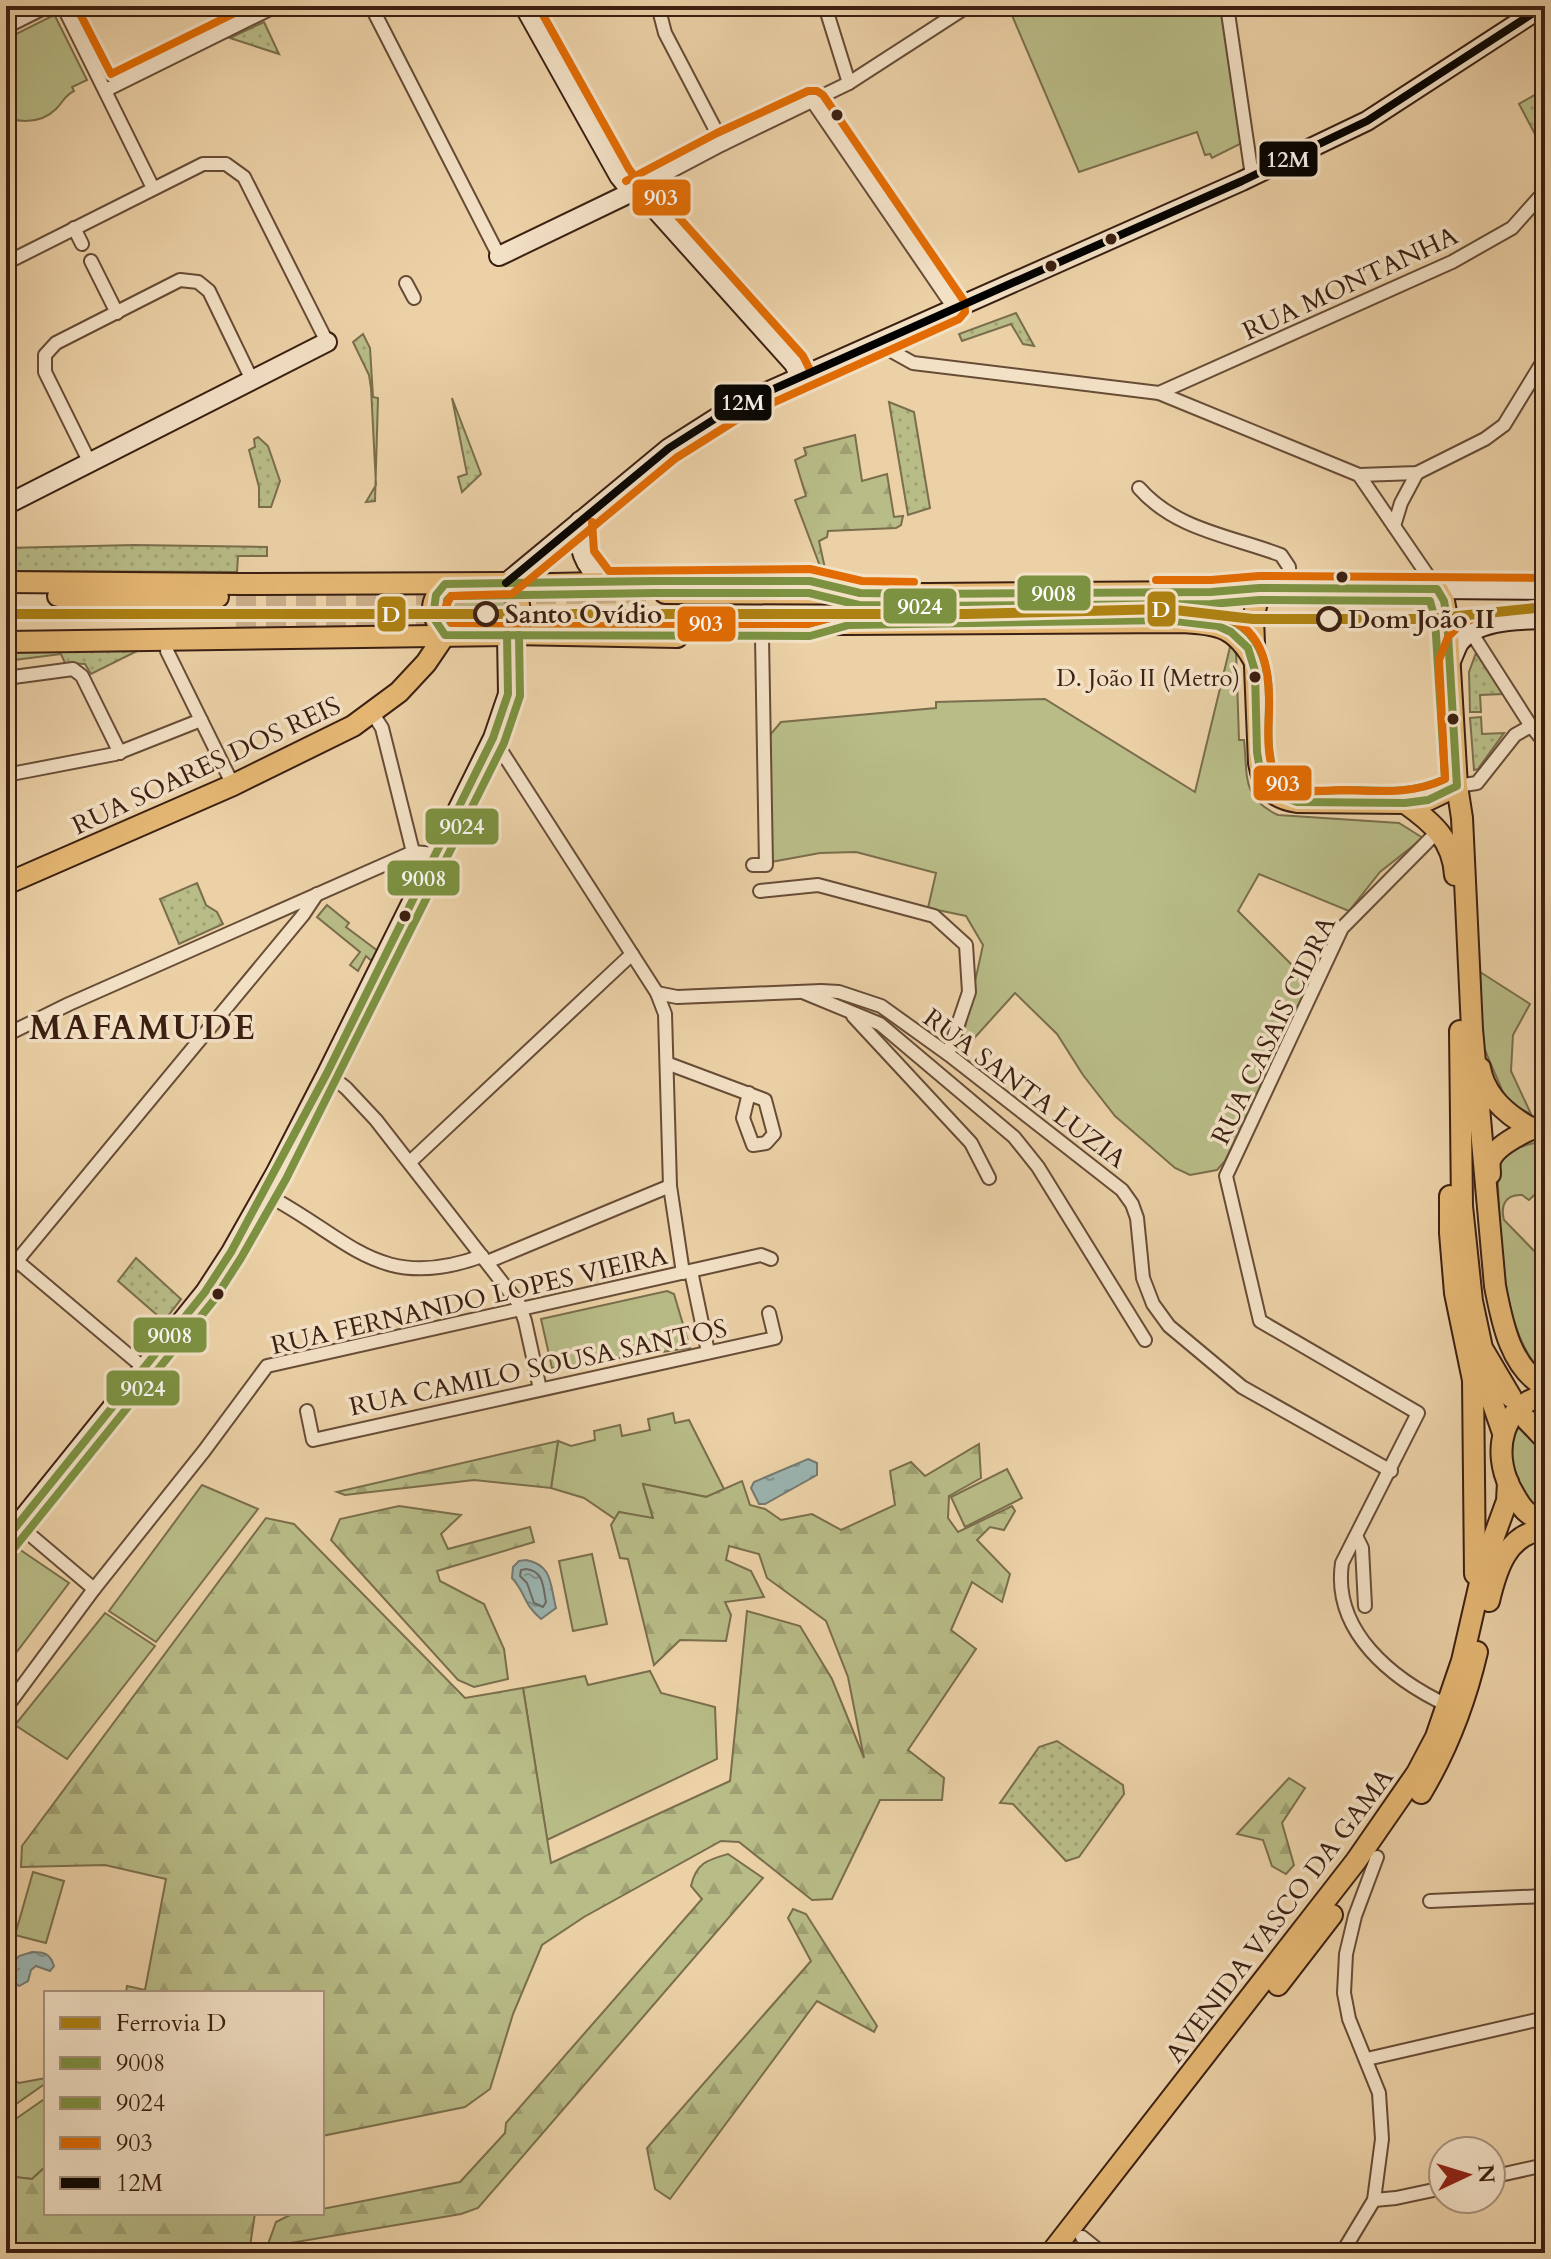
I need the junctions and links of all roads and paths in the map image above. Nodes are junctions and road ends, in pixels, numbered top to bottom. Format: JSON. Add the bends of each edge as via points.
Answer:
{"nodes":[{"id":1,"x":48,"y":6,"type":"edge"},
{"id":2,"x":63,"y":6,"type":"edge"},
{"id":3,"x":371,"y":6,"type":"edge"},
{"id":4,"x":524,"y":6,"type":"edge"},
{"id":5,"x":658,"y":6,"type":"edge"},
{"id":6,"x":825,"y":6,"type":"edge"},
{"id":7,"x":968,"y":6,"type":"edge"},
{"id":8,"x":1227,"y":6,"type":"edge"},
{"id":9,"x":1544,"y":6,"type":"edge"},
{"id":10,"x":271,"y":7,"type":"edge"},
{"id":11,"x":6,"y":27,"type":"edge"},
{"id":12,"x":849,"y":83,"type":"junction"},
{"id":13,"x":106,"y":90,"type":"junction"},
{"id":14,"x":813,"y":102,"type":"junction"},
{"id":15,"x":723,"y":144,"type":"junction"},
{"id":16,"x":1252,"y":176,"type":"junction"},
{"id":17,"x":153,"y":188,"type":"junction"},
{"id":18,"x":1545,"y":191,"type":"edge"},
{"id":19,"x":632,"y":192,"type":"junction"},
{"id":20,"x":74,"y":228,"type":"junction"},
{"id":21,"x":82,"y":244,"type":"dead end"},
{"id":22,"x":499,"y":256,"type":"joint"},
{"id":23,"x":91,"y":261,"type":"dead end"},
{"id":24,"x":6,"y":263,"type":"edge"},
{"id":25,"x":406,"y":283,"type":"dead end"},
{"id":26,"x":414,"y":298,"type":"dead end"},
{"id":27,"x":954,"y":308,"type":"junction"},
{"id":28,"x":117,"y":313,"type":"junction"},
{"id":29,"x":327,"y":342,"type":"joint"},
{"id":30,"x":877,"y":343,"type":"junction"},
{"id":31,"x":1545,"y":358,"type":"edge"},
{"id":32,"x":800,"y":377,"type":"junction"},
{"id":33,"x":252,"y":380,"type":"junction"},
{"id":34,"x":1159,"y":393,"type":"junction"},
{"id":35,"x":90,"y":463,"type":"junction"},
{"id":36,"x":1417,"y":473,"type":"junction"},
{"id":37,"x":1359,"y":475,"type":"junction"},
{"id":38,"x":1139,"y":488,"type":"dead end"},
{"id":39,"x":9,"y":497,"type":"edge"},
{"id":40,"x":580,"y":521,"type":"junction"},
{"id":41,"x":1394,"y":526,"type":"junction"},
{"id":42,"x":6,"y":582,"type":"edge"},
{"id":43,"x":604,"y":583,"type":"junction"},
{"id":44,"x":445,"y":584,"type":"junction"},
{"id":45,"x":507,"y":584,"type":"junction"},
{"id":46,"x":1280,"y":589,"type":"junction"},
{"id":47,"x":1437,"y":589,"type":"junction"},
{"id":48,"x":1545,"y":590,"type":"edge"},
{"id":49,"x":665,"y":593,"type":"tunnel mouth"},
{"id":50,"x":860,"y":593,"type":"junction"},
{"id":51,"x":6,"y":595,"type":"edge"},
{"id":52,"x":236,"y":597,"type":"tunnel mouth"},
{"id":53,"x":1545,"y":619,"type":"edge"},
{"id":54,"x":659,"y":625,"type":"tunnel mouth"},
{"id":55,"x":849,"y":625,"type":"junction"},
{"id":56,"x":236,"y":626,"type":"tunnel mouth"},
{"id":57,"x":6,"y":630,"type":"edge"},
{"id":58,"x":1471,"y":632,"type":"junction"},
{"id":59,"x":445,"y":635,"type":"junction"},
{"id":60,"x":508,"y":635,"type":"junction"},
{"id":61,"x":762,"y":637,"type":"junction"},
{"id":62,"x":6,"y":642,"type":"edge"},
{"id":63,"x":167,"y":651,"type":"dead end"},
{"id":64,"x":1451,"y":661,"type":"junction"},
{"id":65,"x":1255,"y":662,"type":"junction"},
{"id":66,"x":6,"y":678,"type":"edge"},
{"id":67,"x":373,"y":714,"type":"junction"},
{"id":68,"x":201,"y":720,"type":"junction"},
{"id":69,"x":1531,"y":726,"type":"junction"},
{"id":70,"x":493,"y":738,"type":"junction"},
{"id":71,"x":1545,"y":743,"type":"edge"},
{"id":72,"x":120,"y":753,"type":"junction"},
{"id":73,"x":6,"y":775,"type":"edge"},
{"id":74,"x":233,"y":785,"type":"junction"},
{"id":75,"x":1457,"y":786,"type":"junction"},
{"id":76,"x":1405,"y":803,"type":"junction"},
{"id":77,"x":1439,"y":830,"type":"junction"},
{"id":78,"x":413,"y":852,"type":"junction"},
{"id":79,"x":436,"y":854,"type":"junction"},
{"id":80,"x":753,"y":865,"type":"dead end"},
{"id":81,"x":6,"y":884,"type":"edge"},
{"id":82,"x":760,"y":891,"type":"dead end"},
{"id":83,"x":317,"y":894,"type":"junction"},
{"id":84,"x":632,"y":954,"type":"junction"},
{"id":85,"x":657,"y":993,"type":"junction"},
{"id":86,"x":805,"y":993,"type":"junction"},
{"id":87,"x":851,"y":1014,"type":"junction"},
{"id":88,"x":1466,"y":1029,"type":"junction"},
{"id":89,"x":6,"y":1035,"type":"edge"},
{"id":90,"x":948,"y":1054,"type":"junction"},
{"id":91,"x":669,"y":1064,"type":"junction"},
{"id":92,"x":327,"y":1073,"type":"junction"},
{"id":93,"x":749,"y":1093,"type":"dead end"},
{"id":94,"x":1538,"y":1126,"type":"edge"},
{"id":95,"x":410,"y":1162,"type":"junction"},
{"id":96,"x":989,"y":1178,"type":"dead end"},
{"id":97,"x":670,"y":1186,"type":"junction"},
{"id":98,"x":265,"y":1194,"type":"junction"},
{"id":99,"x":1488,"y":1218,"type":"junction"},
{"id":100,"x":485,"y":1259,"type":"junction"},
{"id":101,"x":771,"y":1259,"type":"dead end"},
{"id":102,"x":17,"y":1261,"type":"junction"},
{"id":103,"x":687,"y":1272,"type":"junction"},
{"id":104,"x":6,"y":1274,"type":"edge"},
{"id":105,"x":521,"y":1309,"type":"junction"},
{"id":106,"x":769,"y":1313,"type":"dead end"},
{"id":107,"x":1145,"y":1340,"type":"dead end"},
{"id":108,"x":1468,"y":1347,"type":"junction"},
{"id":109,"x":708,"y":1352,"type":"junction"},
{"id":110,"x":144,"y":1368,"type":"junction"},
{"id":111,"x":1545,"y":1387,"type":"edge"},
{"id":112,"x":540,"y":1389,"type":"junction"},
{"id":113,"x":1515,"y":1394,"type":"dead end"},
{"id":114,"x":307,"y":1411,"type":"dead end"},
{"id":115,"x":1538,"y":1413,"type":"edge"},
{"id":116,"x":1503,"y":1433,"type":"junction"},
{"id":117,"x":1545,"y":1439,"type":"edge"},
{"id":118,"x":1391,"y":1471,"type":"junction"},
{"id":119,"x":1508,"y":1482,"type":"junction"},
{"id":120,"x":12,"y":1516,"type":"edge"},
{"id":121,"x":1545,"y":1522,"type":"edge"},
{"id":122,"x":1545,"y":1530,"type":"edge"},
{"id":123,"x":1356,"y":1536,"type":"junction"},
{"id":124,"x":6,"y":1539,"type":"edge"},
{"id":125,"x":94,"y":1589,"type":"junction"},
{"id":126,"x":1365,"y":1606,"type":"dead end"},
{"id":127,"x":1473,"y":1610,"type":"junction"},
{"id":128,"x":6,"y":1708,"type":"edge"},
{"id":129,"x":1454,"y":1709,"type":"junction"},
{"id":130,"x":1377,"y":1857,"type":"junction"},
{"id":131,"x":1545,"y":1896,"type":"edge"},
{"id":132,"x":1430,"y":1901,"type":"dead end"},
{"id":133,"x":1545,"y":2018,"type":"edge"},
{"id":134,"x":1367,"y":2059,"type":"junction"},
{"id":135,"x":1545,"y":2165,"type":"edge"},
{"id":136,"x":1507,"y":2173,"type":"edge"},
{"id":137,"x":1427,"y":2191,"type":"edge"},
{"id":138,"x":1374,"y":2200,"type":"junction"},
{"id":139,"x":1075,"y":2245,"type":"edge"},
{"id":140,"x":1051,"y":2253,"type":"edge"},
{"id":141,"x":1102,"y":2253,"type":"edge"},
{"id":142,"x":1342,"y":2253,"type":"edge"}],
"edges":[{"from":1,"to":11,"type":"street"},
{"from":2,"to":13,"type":"street"},
{"from":3,"to":22,"type":"street"},
{"from":4,"to":19,"type":"main road"},
{"from":5,"to":15,"type":"street","via":[[665,33]]},
{"from":6,"to":12,"type":"street"},
{"from":7,"to":12,"type":"street"},
{"from":8,"to":16,"type":"street"},
{"from":9,"to":16,"type":"main road","via":[[1367,121]]},
{"from":10,"to":13,"type":"street"},
{"from":12,"to":14,"type":"street"},
{"from":13,"to":17,"type":"street"},
{"from":14,"to":15,"type":"street"},
{"from":14,"to":27,"type":"street"},
{"from":15,"to":19,"type":"street"},
{"from":16,"to":27,"type":"main road"},
{"from":17,"to":20,"type":"street"},
{"from":17,"to":29,"type":"street","via":[[203,164],[226,164],[244,177]]},
{"from":18,"to":34,"type":"street","name":"RUA MONTANHA","via":[[1512,228],[1452,262]]},
{"from":19,"to":22,"type":"main road"},
{"from":19,"to":32,"type":"main road","via":[[647,200]]},
{"from":20,"to":21,"type":"street"},
{"from":20,"to":24,"type":"street"},
{"from":23,"to":28,"type":"street"},
{"from":25,"to":26,"type":"street"},
{"from":27,"to":30,"type":"main road"},
{"from":28,"to":33,"type":"street","via":[[180,280],[198,282],[209,291]]},
{"from":28,"to":35,"type":"street","via":[[56,343],[45,355],[45,372]]},
{"from":29,"to":33,"type":"main road"},
{"from":30,"to":32,"type":"main road"},
{"from":30,"to":34,"type":"street","via":[[913,363]]},
{"from":31,"to":36,"type":"street","via":[[1504,425]]},
{"from":32,"to":40,"type":"main road","via":[[735,406],[669,448]]},
{"from":33,"to":35,"type":"main road"},
{"from":34,"to":37,"type":"street"},
{"from":35,"to":39,"type":"main road"},
{"from":36,"to":37,"type":"street"},
{"from":36,"to":41,"type":"street"},
{"from":37,"to":41,"type":"street"},
{"from":38,"to":46,"type":"street","via":[[1191,527],[1281,555],[1289,567]]},
{"from":40,"to":43,"type":"main road","via":[[582,557]]},
{"from":40,"to":45,"type":"main road"},
{"from":41,"to":47,"type":"street"},
{"from":42,"to":44,"type":"main road"},
{"from":43,"to":45,"type":"main road"},
{"from":43,"to":50,"type":"main road","via":[[810,581]]},
{"from":44,"to":45,"type":"main road"},
{"from":44,"to":59,"type":"main road","via":[[433,604],[433,617]]},
{"from":45,"to":60,"type":"main road","via":[[519,599],[519,620]]},
{"from":46,"to":47,"type":"main road"},
{"from":46,"to":50,"type":"main road"},
{"from":46,"to":65,"type":"main road","via":[[1257,602]]},
{"from":47,"to":48,"type":"main road"},
{"from":47,"to":64,"type":"main road","via":[[1444,601]]},
{"from":49,"to":50,"type":"main road"},
{"from":51,"to":52,"type":"main road"},
{"from":53,"to":58,"type":"main road"},
{"from":54,"to":55,"type":"main road"},
{"from":55,"to":61,"type":"main road","via":[[810,636]]},
{"from":55,"to":65,"type":"main road","via":[[1195,623],[1230,631]]},
{"from":56,"to":57,"type":"main road"},
{"from":58,"to":64,"type":"main road"},
{"from":58,"to":69,"type":"street"},
{"from":59,"to":60,"type":"main road"},
{"from":59,"to":62,"type":"main road"},
{"from":59,"to":67,"type":"main road","name":"RUA SOARES DOS REIS","via":[[426,663]]},
{"from":60,"to":61,"type":"main road"},
{"from":60,"to":70,"type":"main road","via":[[508,694]]},
{"from":61,"to":80,"type":"street","via":[[766,865]]},
{"from":63,"to":68,"type":"street"},
{"from":64,"to":75,"type":"main road"},
{"from":65,"to":76,"type":"main road","via":[[1259,763],[1270,793],[1297,802]]},
{"from":66,"to":72,"type":"street","via":[[73,669],[82,676]]},
{"from":67,"to":74,"type":"main road","name":"RUA SOARES DOS REIS"},
{"from":67,"to":78,"type":"street","via":[[382,728]]},
{"from":68,"to":72,"type":"street"},
{"from":68,"to":74,"type":"street"},
{"from":69,"to":71,"type":"street"},
{"from":69,"to":75,"type":"street","via":[[1515,735],[1477,783]]},
{"from":70,"to":79,"type":"main road"},
{"from":70,"to":84,"type":"street"},
{"from":72,"to":73,"type":"street"},
{"from":74,"to":81,"type":"main road","name":"RUA SOARES DOS REIS"},
{"from":75,"to":76,"type":"main road","via":[[1428,800]]},
{"from":75,"to":88,"type":"main road"},
{"from":76,"to":77,"type":"main road"},
{"from":77,"to":88,"type":"main road","via":[[1454,864]]},
{"from":77,"to":118,"type":"street","name":"RUA CASAIS CIDRA","via":[[1342,928],[1226,1176],[1260,1321],[1418,1413]]},
{"from":78,"to":79,"type":"street"},
{"from":78,"to":83,"type":"street"},
{"from":79,"to":92,"type":"main road"},
{"from":82,"to":90,"type":"street","via":[[818,885],[934,916],[966,945],[969,992]]},
{"from":83,"to":89,"type":"street"},
{"from":83,"to":102,"type":"street"},
{"from":84,"to":85,"type":"street"},
{"from":84,"to":95,"type":"street"},
{"from":85,"to":86,"type":"street","name":"RUA SANTA LUZIA"},
{"from":85,"to":91,"type":"street","via":[[665,1014]]},
{"from":86,"to":87,"type":"street"},
{"from":86,"to":90,"type":"street","name":"RUA SANTA LUZIA","via":[[861,997]]},
{"from":87,"to":96,"type":"street","via":[[971,1143]]},
{"from":87,"to":107,"type":"street","via":[[880,1024],[1014,1137]]},
{"from":88,"to":94,"type":"main road","via":[[1497,1104],[1514,1119]]},
{"from":88,"to":99,"type":"main road"},
{"from":88,"to":108,"type":"main road","via":[[1449,1150],[1455,1293]]},
{"from":88,"to":113,"type":"main road","via":[[1462,1206],[1472,1301],[1482,1348]]},
{"from":90,"to":118,"type":"street","name":"RUA SANTA LUZIA","via":[[1122,1190],[1137,1218],[1143,1278],[1169,1326],[1242,1387]]},
{"from":91,"to":93,"type":"street"},
{"from":91,"to":97,"type":"street"},
{"from":92,"to":95,"type":"street"},
{"from":92,"to":98,"type":"main road"},
{"from":94,"to":99,"type":"main road","via":[[1501,1146],[1490,1159]]},
{"from":95,"to":100,"type":"street"},
{"from":97,"to":100,"type":"street"},
{"from":97,"to":103,"type":"street"},
{"from":98,"to":100,"type":"street","via":[[363,1256],[388,1265],[428,1270]]},
{"from":98,"to":110,"type":"main road","via":[[205,1292]]},
{"from":99,"to":111,"type":"main road","via":[[1503,1326],[1517,1359]]},
{"from":100,"to":105,"type":"street"},
{"from":101,"to":103,"type":"street","name":"RUA FERNANDO LOPES VIEIRA","via":[[761,1255]]},
{"from":102,"to":104,"type":"street"},
{"from":102,"to":110,"type":"street"},
{"from":103,"to":105,"type":"street","name":"RUA FERNANDO LOPES VIEIRA"},
{"from":103,"to":109,"type":"street"},
{"from":105,"to":112,"type":"street"},
{"from":105,"to":125,"type":"street","name":"RUA FERNANDO LOPES VIEIRA","via":[[267,1366]]},
{"from":106,"to":109,"type":"street","name":"RUA CAMILO SOUSA SANTOS","via":[[775,1338]]},
{"from":108,"to":116,"type":"main road"},
{"from":108,"to":127,"type":"main road"},
{"from":109,"to":112,"type":"street","name":"RUA CAMILO SOUSA SANTOS"},
{"from":110,"to":120,"type":"main road"},
{"from":112,"to":114,"type":"street","name":"RUA CAMILO SOUSA SANTOS","via":[[313,1440]]},
{"from":115,"to":116,"type":"main road","via":[[1522,1405]]},
{"from":115,"to":117,"type":"main road"},
{"from":116,"to":119,"type":"main road","via":[[1501,1459]]},
{"from":118,"to":123,"type":"street"},
{"from":119,"to":121,"type":"main road","via":[[1526,1512]]},
{"from":119,"to":127,"type":"main road","name":"AVENIDA VASCO DA GAMA","via":[[1502,1521]]},
{"from":120,"to":124,"type":"main road"},
{"from":120,"to":125,"type":"street"},
{"from":122,"to":129,"type":"main road","name":"AVENIDA VASCO DA GAMA","via":[[1522,1537],[1498,1567]]},
{"from":123,"to":126,"type":"street","via":[[1362,1548]]},
{"from":123,"to":129,"type":"street","via":[[1340,1580],[1363,1643],[1379,1661]]},
{"from":125,"to":128,"type":"street","name":"RUA FERNANDO LOPES VIEIRA"},
{"from":127,"to":129,"type":"main road","name":"AVENIDA VASCO DA GAMA"},
{"from":129,"to":130,"type":"main road","name":"AVENIDA VASCO DA GAMA","via":[[1435,1769]]},
{"from":129,"to":140,"type":"main road","name":"AVENIDA VASCO DA GAMA","via":[[1373,1838]]},
{"from":130,"to":134,"type":"street","via":[[1355,1916],[1344,1993]]},
{"from":130,"to":139,"type":"main road","name":"AVENIDA VASCO DA GAMA"},
{"from":131,"to":132,"type":"street"},
{"from":133,"to":134,"type":"street"},
{"from":134,"to":138,"type":"street","via":[[1379,2093],[1382,2139]]},
{"from":135,"to":136,"type":"street"},
{"from":137,"to":138,"type":"street"},
{"from":138,"to":142,"type":"street"},
{"from":139,"to":141,"type":"street"}]}
